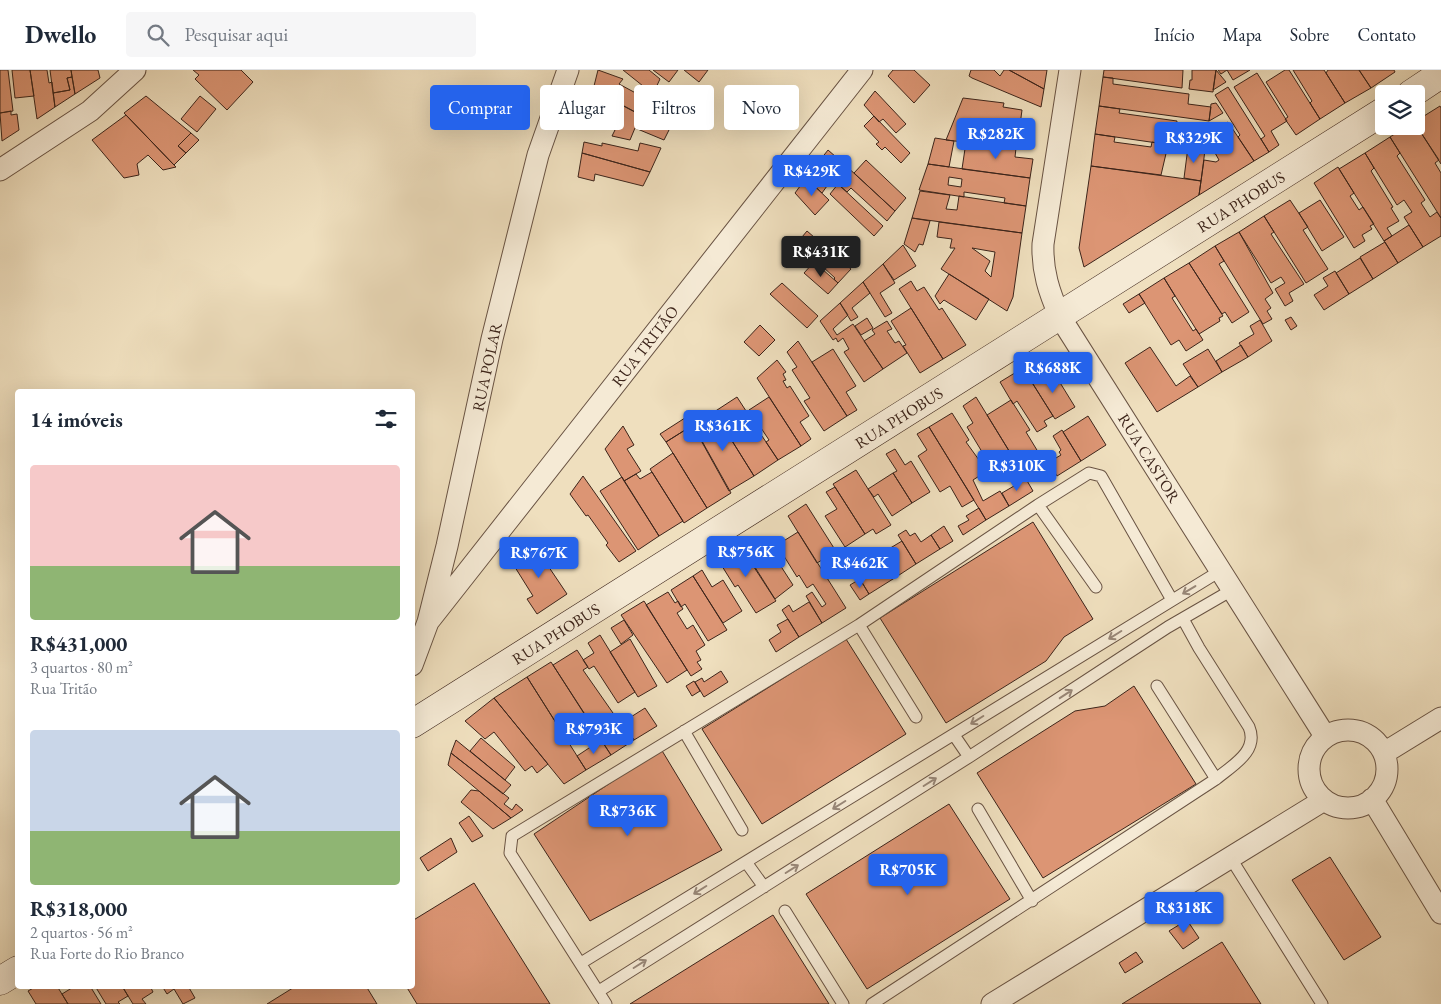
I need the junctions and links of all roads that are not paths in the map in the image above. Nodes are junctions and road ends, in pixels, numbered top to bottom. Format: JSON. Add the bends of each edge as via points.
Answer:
{"nodes":[{"id":1,"x":135,"y":70,"type":"edge"},
{"id":2,"x":568,"y":70,"type":"edge"},
{"id":3,"x":862,"y":70,"type":"edge"},
{"id":4,"x":1070,"y":70,"type":"edge"},
{"id":5,"x":1441,"y":74,"type":"edge"},
{"id":6,"x":1424,"y":85,"type":"edge"},
{"id":7,"x":1375,"y":117,"type":"edge"},
{"id":8,"x":0,"y":170,"type":"edge"},
{"id":9,"x":1060,"y":317,"type":"junction"},
{"id":10,"x":1038,"y":505,"type":"junction"},
{"id":11,"x":1220,"y":571,"type":"junction"},
{"id":12,"x":1096,"y":587,"type":"dead end"},
{"id":13,"x":1232,"y":590,"type":"junction"},
{"id":14,"x":1172,"y":600,"type":"junction"},
{"id":15,"x":1183,"y":619,"type":"junction"},
{"id":16,"x":428,"y":622,"type":"junction"},
{"id":17,"x":859,"y":625,"type":"junction"},
{"id":18,"x":415,"y":657,"type":"edge"},
{"id":19,"x":1157,"y":686,"type":"dead end"},
{"id":20,"x":916,"y":717,"type":"dead end"},
{"id":21,"x":1441,"y":718,"type":"edge"},
{"id":22,"x":415,"y":722,"type":"edge"},
{"id":23,"x":684,"y":731,"type":"junction"},
{"id":24,"x":954,"y":735,"type":"junction"},
{"id":25,"x":1325,"y":736,"type":"junction"},
{"id":26,"x":1384,"y":753,"type":"junction"},
{"id":27,"x":969,"y":757,"type":"junction"},
{"id":28,"x":1216,"y":779,"type":"junction"},
{"id":29,"x":1372,"y":799,"type":"junction"},
{"id":30,"x":1324,"y":800,"type":"junction"},
{"id":31,"x":978,"y":809,"type":"dead end"},
{"id":32,"x":742,"y":830,"type":"dead end"},
{"id":33,"x":1230,"y":857,"type":"junction"},
{"id":34,"x":746,"y":862,"type":"junction"},
{"id":35,"x":764,"y":887,"type":"junction"},
{"id":36,"x":1032,"y":901,"type":"junction"},
{"id":37,"x":786,"y":911,"type":"dead end"},
{"id":38,"x":1441,"y":913,"type":"edge"},
{"id":39,"x":581,"y":964,"type":"junction"},
{"id":40,"x":15,"y":972,"type":"edge"},
{"id":41,"x":0,"y":981,"type":"edge"},
{"id":42,"x":599,"y":991,"type":"junction"},
{"id":43,"x":606,"y":1004,"type":"edge"},
{"id":44,"x":843,"y":1004,"type":"edge"},
{"id":45,"x":872,"y":1004,"type":"edge"},
{"id":46,"x":992,"y":1004,"type":"edge"},
{"id":47,"x":1322,"y":1004,"type":"edge"}],
"edges":[{"from":1,"to":8,"type":"street","via":[[90,111]]},
{"from":2,"to":16,"type":"street","name":"RUA POLAR","via":[[538,155],[492,339],[470,448]]},
{"from":3,"to":16,"type":"street","name":"RUA TRITÃO"},
{"from":4,"to":9,"type":"street","name":"RUA CASTOR","via":[[1042,266]]},
{"from":5,"to":6,"type":"street"},
{"from":7,"to":9,"type":"street","name":"RUA PHOBUS"},
{"from":9,"to":11,"type":"street","name":"RUA CASTOR"},
{"from":9,"to":22,"type":"street","name":"RUA PHOBUS"},
{"from":10,"to":12,"type":"lane"},
{"from":10,"to":14,"type":"lane","via":[[1089,473],[1101,476]]},
{"from":10,"to":17,"type":"lane"},
{"from":11,"to":13,"type":"street","name":"RUA CASTOR"},
{"from":11,"to":14,"type":"lane","one_way":true},
{"from":13,"to":15,"type":"lane"},
{"from":13,"to":25,"type":"street","name":"RUA CASTOR"},
{"from":14,"to":24,"type":"lane","one_way":true},
{"from":27,"to":15,"type":"lane","one_way":true},
{"from":15,"to":28,"type":"lane","via":[[1253,737],[1251,746]]},
{"from":16,"to":18,"type":"street","name":"RUA POLAR"},
{"from":17,"to":20,"type":"lane"},
{"from":17,"to":23,"type":"lane"},
{"from":19,"to":28,"type":"lane"},
{"from":21,"to":26,"type":"street"},
{"from":23,"to":32,"type":"lane"},
{"from":23,"to":39,"type":"lane","via":[[512,836],[510,853]]},
{"from":24,"to":27,"type":"lane"},
{"from":24,"to":34,"type":"lane","one_way":true},
{"from":25,"to":26,"type":"street","via":[[1354,730],[1372,738]]},
{"from":25,"to":30,"type":"street","via":[[1312,753],[1308,765],[1309,778]]},
{"from":26,"to":29,"type":"street","via":[[1386,778]]},
{"from":35,"to":27,"type":"lane","one_way":true},
{"from":28,"to":36,"type":"lane"},
{"from":29,"to":30,"type":"street","via":[[1348,808]]},
{"from":29,"to":38,"type":"street"},
{"from":30,"to":33,"type":"street"},
{"from":31,"to":36,"type":"lane"},
{"from":33,"to":46,"type":"street"},
{"from":33,"to":47,"type":"lane"},
{"from":34,"to":35,"type":"lane"},
{"from":34,"to":39,"type":"lane","one_way":true},
{"from":42,"to":35,"type":"lane","one_way":true},
{"from":36,"to":45,"type":"lane"},
{"from":37,"to":44,"type":"lane"},
{"from":39,"to":42,"type":"lane"},
{"from":40,"to":41,"type":"street"},
{"from":42,"to":43,"type":"lane"}]}
